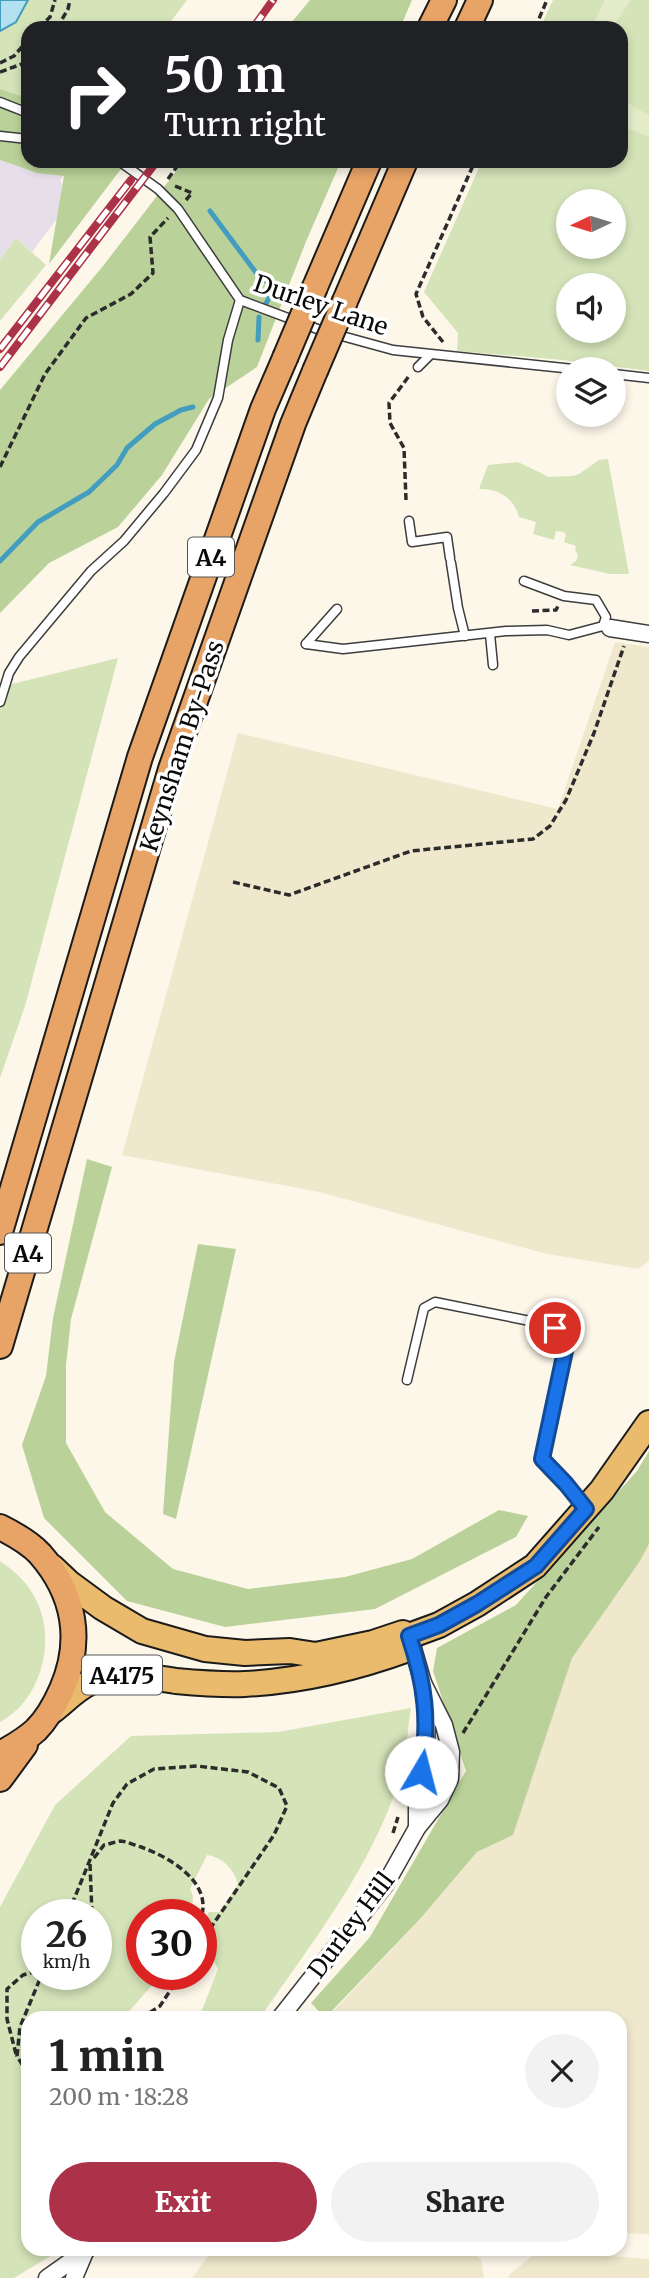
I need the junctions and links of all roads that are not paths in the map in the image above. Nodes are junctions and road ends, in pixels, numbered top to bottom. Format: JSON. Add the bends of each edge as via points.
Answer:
{"nodes":[{"id":1,"x":444,"y":0,"type":"edge"},
{"id":2,"x":480,"y":0,"type":"edge"},
{"id":3,"x":434,"y":21,"type":"edge"},
{"id":4,"x":470,"y":21,"type":"edge"},
{"id":5,"x":0,"y":102,"type":"edge"},
{"id":6,"x":21,"y":110,"type":"edge"},
{"id":7,"x":0,"y":136,"type":"edge"},
{"id":8,"x":21,"y":138,"type":"edge"},
{"id":9,"x":129,"y":168,"type":"edge"},
{"id":10,"x":366,"y":168,"type":"edge"},
{"id":11,"x":402,"y":168,"type":"edge"},
{"id":12,"x":240,"y":300,"type":"junction"},
{"id":13,"x":430,"y":355,"type":"junction"},
{"id":14,"x":418,"y":367,"type":"road end"},
{"id":15,"x":556,"y":367,"type":"edge"},
{"id":16,"x":626,"y":375,"type":"edge"},
{"id":17,"x":649,"y":378,"type":"edge"},
{"id":18,"x":410,"y":521,"type":"dead end"},
{"id":19,"x":524,"y":580,"type":"dead end"},
{"id":20,"x":337,"y":610,"type":"dead end"},
{"id":21,"x":606,"y":627,"type":"junction"},
{"id":22,"x":490,"y":634,"type":"junction"},
{"id":23,"x":649,"y":635,"type":"edge"},
{"id":24,"x":465,"y":636,"type":"junction"},
{"id":25,"x":492,"y":666,"type":"dead end"},
{"id":26,"x":9,"y":673,"type":"junction"},
{"id":27,"x":0,"y":682,"type":"edge"},
{"id":28,"x":0,"y":702,"type":"edge"},
{"id":29,"x":0,"y":1232,"type":"edge"},
{"id":30,"x":0,"y":1346,"type":"edge"},
{"id":31,"x":407,"y":1380,"type":"dead end"},
{"id":32,"x":649,"y":1423,"type":"edge"},
{"id":33,"x":586,"y":1509,"type":"junction"},
{"id":34,"x":0,"y":1527,"type":"edge"},
{"id":35,"x":40,"y":1554,"type":"junction"},
{"id":36,"x":409,"y":1636,"type":"junction"},
{"id":37,"x":423,"y":1683,"type":"junction"},
{"id":38,"x":52,"y":1711,"type":"junction"},
{"id":39,"x":36,"y":1730,"type":"junction"},
{"id":40,"x":0,"y":1754,"type":"edge"},
{"id":41,"x":0,"y":1779,"type":"edge"},
{"id":42,"x":417,"y":1828,"type":"junction"},
{"id":43,"x":286,"y":2011,"type":"edge"},
{"id":44,"x":78,"y":2256,"type":"edge"},
{"id":45,"x":84,"y":2256,"type":"edge"},
{"id":46,"x":47,"y":2278,"type":"edge"},
{"id":47,"x":74,"y":2278,"type":"edge"}],
"edges":[{"from":1,"to":3,"type":"highway"},
{"from":2,"to":4,"type":"highway"},
{"from":5,"to":6,"type":"lane"},
{"from":7,"to":8,"type":"lane"},
{"from":9,"to":12,"type":"lane","name":"Durley Lane","via":[[178,209]]},
{"from":10,"to":29,"type":"highway","name":"Keynsham By-Pass","number":"A4","bridge":true,"via":[[263,409],[140,757]]},
{"from":11,"to":30,"type":"highway","name":"Keynsham By-Pass","number":"A4","bridge":true,"via":[[293,424],[171,769]]},
{"from":12,"to":13,"type":"lane","name":"Durley Lane","via":[[320,330]]},
{"from":12,"to":26,"type":"lane","via":[[218,398],[196,450],[124,541],[64,601]]},
{"from":13,"to":14,"type":"lane"},
{"from":13,"to":15,"type":"lane","name":"Durley Lane"},
{"from":16,"to":17,"type":"lane"},
{"from":18,"to":24,"type":"lane","via":[[412,542],[447,537]]},
{"from":19,"to":21,"type":"lane","via":[[564,596],[596,600]]},
{"from":20,"to":24,"type":"lane","via":[[306,644],[343,649]]},
{"from":21,"to":22,"type":"lane","via":[[569,635],[547,630]]},
{"from":21,"to":23,"type":"street"},
{"from":22,"to":24,"type":"lane"},
{"from":22,"to":25,"type":"lane"},
{"from":26,"to":27,"type":"lane"},
{"from":26,"to":28,"type":"lane"},
{"from":31,"to":33,"type":"lane","via":[[424,1308],[435,1302],[563,1332],[565,1351],[542,1459]]},
{"from":32,"to":33,"type":"main road","number":"A4175"},
{"from":33,"to":36,"type":"main road","number":"A4175","via":[[536,1566],[439,1625]]},
{"from":34,"to":35,"type":"highway"},
{"from":35,"to":36,"type":"main road","number":"A4175","via":[[69,1583],[119,1618],[151,1634],[205,1649],[316,1655],[403,1633]]},
{"from":35,"to":38,"type":"highway","via":[[61,1586],[73,1626],[71,1669]]},
{"from":36,"to":37,"type":"street","name":"Durley Hill"},
{"from":36,"to":38,"type":"main road","number":"A4175","via":[[408,1649],[346,1669],[299,1677],[235,1684],[127,1674],[106,1677],[89,1682]]},
{"from":37,"to":42,"type":"street","name":"Durley Hill","via":[[426,1746]]},
{"from":37,"to":42,"type":"street","name":"Durley Hill","via":[[444,1725],[451,1752],[450,1779],[440,1801]]},
{"from":38,"to":39,"type":"highway"},
{"from":39,"to":40,"type":"highway"},
{"from":39,"to":41,"type":"highway"},
{"from":42,"to":43,"type":"street","name":"Durley Hill","via":[[385,1885]]},
{"from":44,"to":46,"type":"street"},
{"from":45,"to":47,"type":"street"}]}
